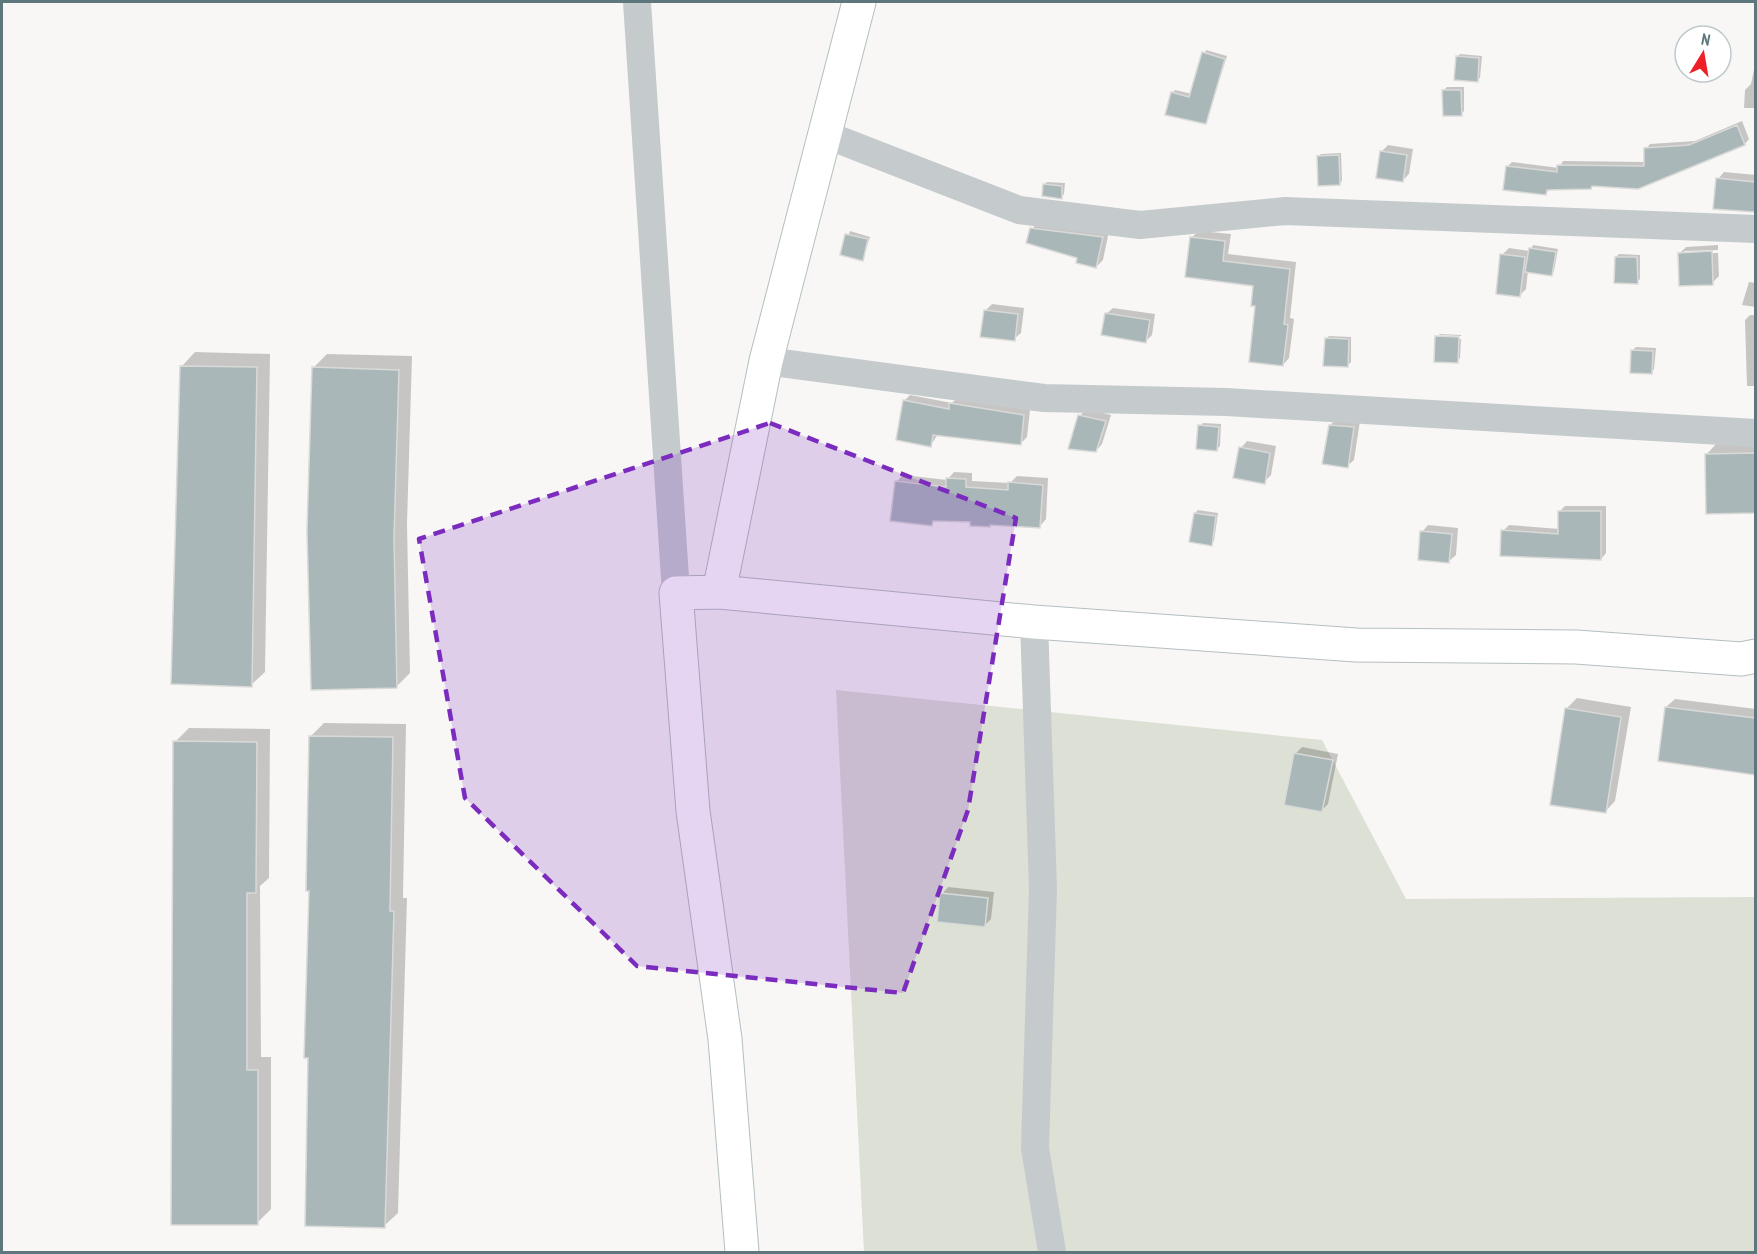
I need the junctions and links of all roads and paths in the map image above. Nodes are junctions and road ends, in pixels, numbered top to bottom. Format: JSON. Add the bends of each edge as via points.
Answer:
{"nodes":[{"id":1,"x":637,"y":2,"type":"edge"},
{"id":2,"x":859,"y":2,"type":"edge"},
{"id":3,"x":824,"y":134,"type":"junction"},
{"id":4,"x":1755,"y":229,"type":"edge"},
{"id":5,"x":766,"y":361,"type":"junction"},
{"id":6,"x":1755,"y":433,"type":"edge"},
{"id":7,"x":718,"y":592,"type":"junction"},
{"id":8,"x":676,"y":593,"type":"junction"},
{"id":9,"x":1034,"y":622,"type":"junction"},
{"id":10,"x":1755,"y":656,"type":"edge"},
{"id":11,"x":742,"y":1252,"type":"edge"},
{"id":12,"x":1052,"y":1252,"type":"edge"}],
"edges":[{"from":1,"to":8,"type":"street"},
{"from":2,"to":3,"type":"main road"},
{"from":3,"to":4,"type":"street","via":[[1019,210],[1140,225],[1285,211]]},
{"from":3,"to":5,"type":"main road"},
{"from":5,"to":6,"type":"street","via":[[1044,398],[1227,402]]},
{"from":5,"to":7,"type":"main road"},
{"from":7,"to":8,"type":"main road"},
{"from":7,"to":9,"type":"main road"},
{"from":8,"to":11,"type":"main road","via":[[693,811],[724,1039]]},
{"from":9,"to":10,"type":"main road","via":[[1356,645],[1576,647],[1741,659]]},
{"from":9,"to":12,"type":"street","via":[[1043,889],[1035,1148]]}]}
